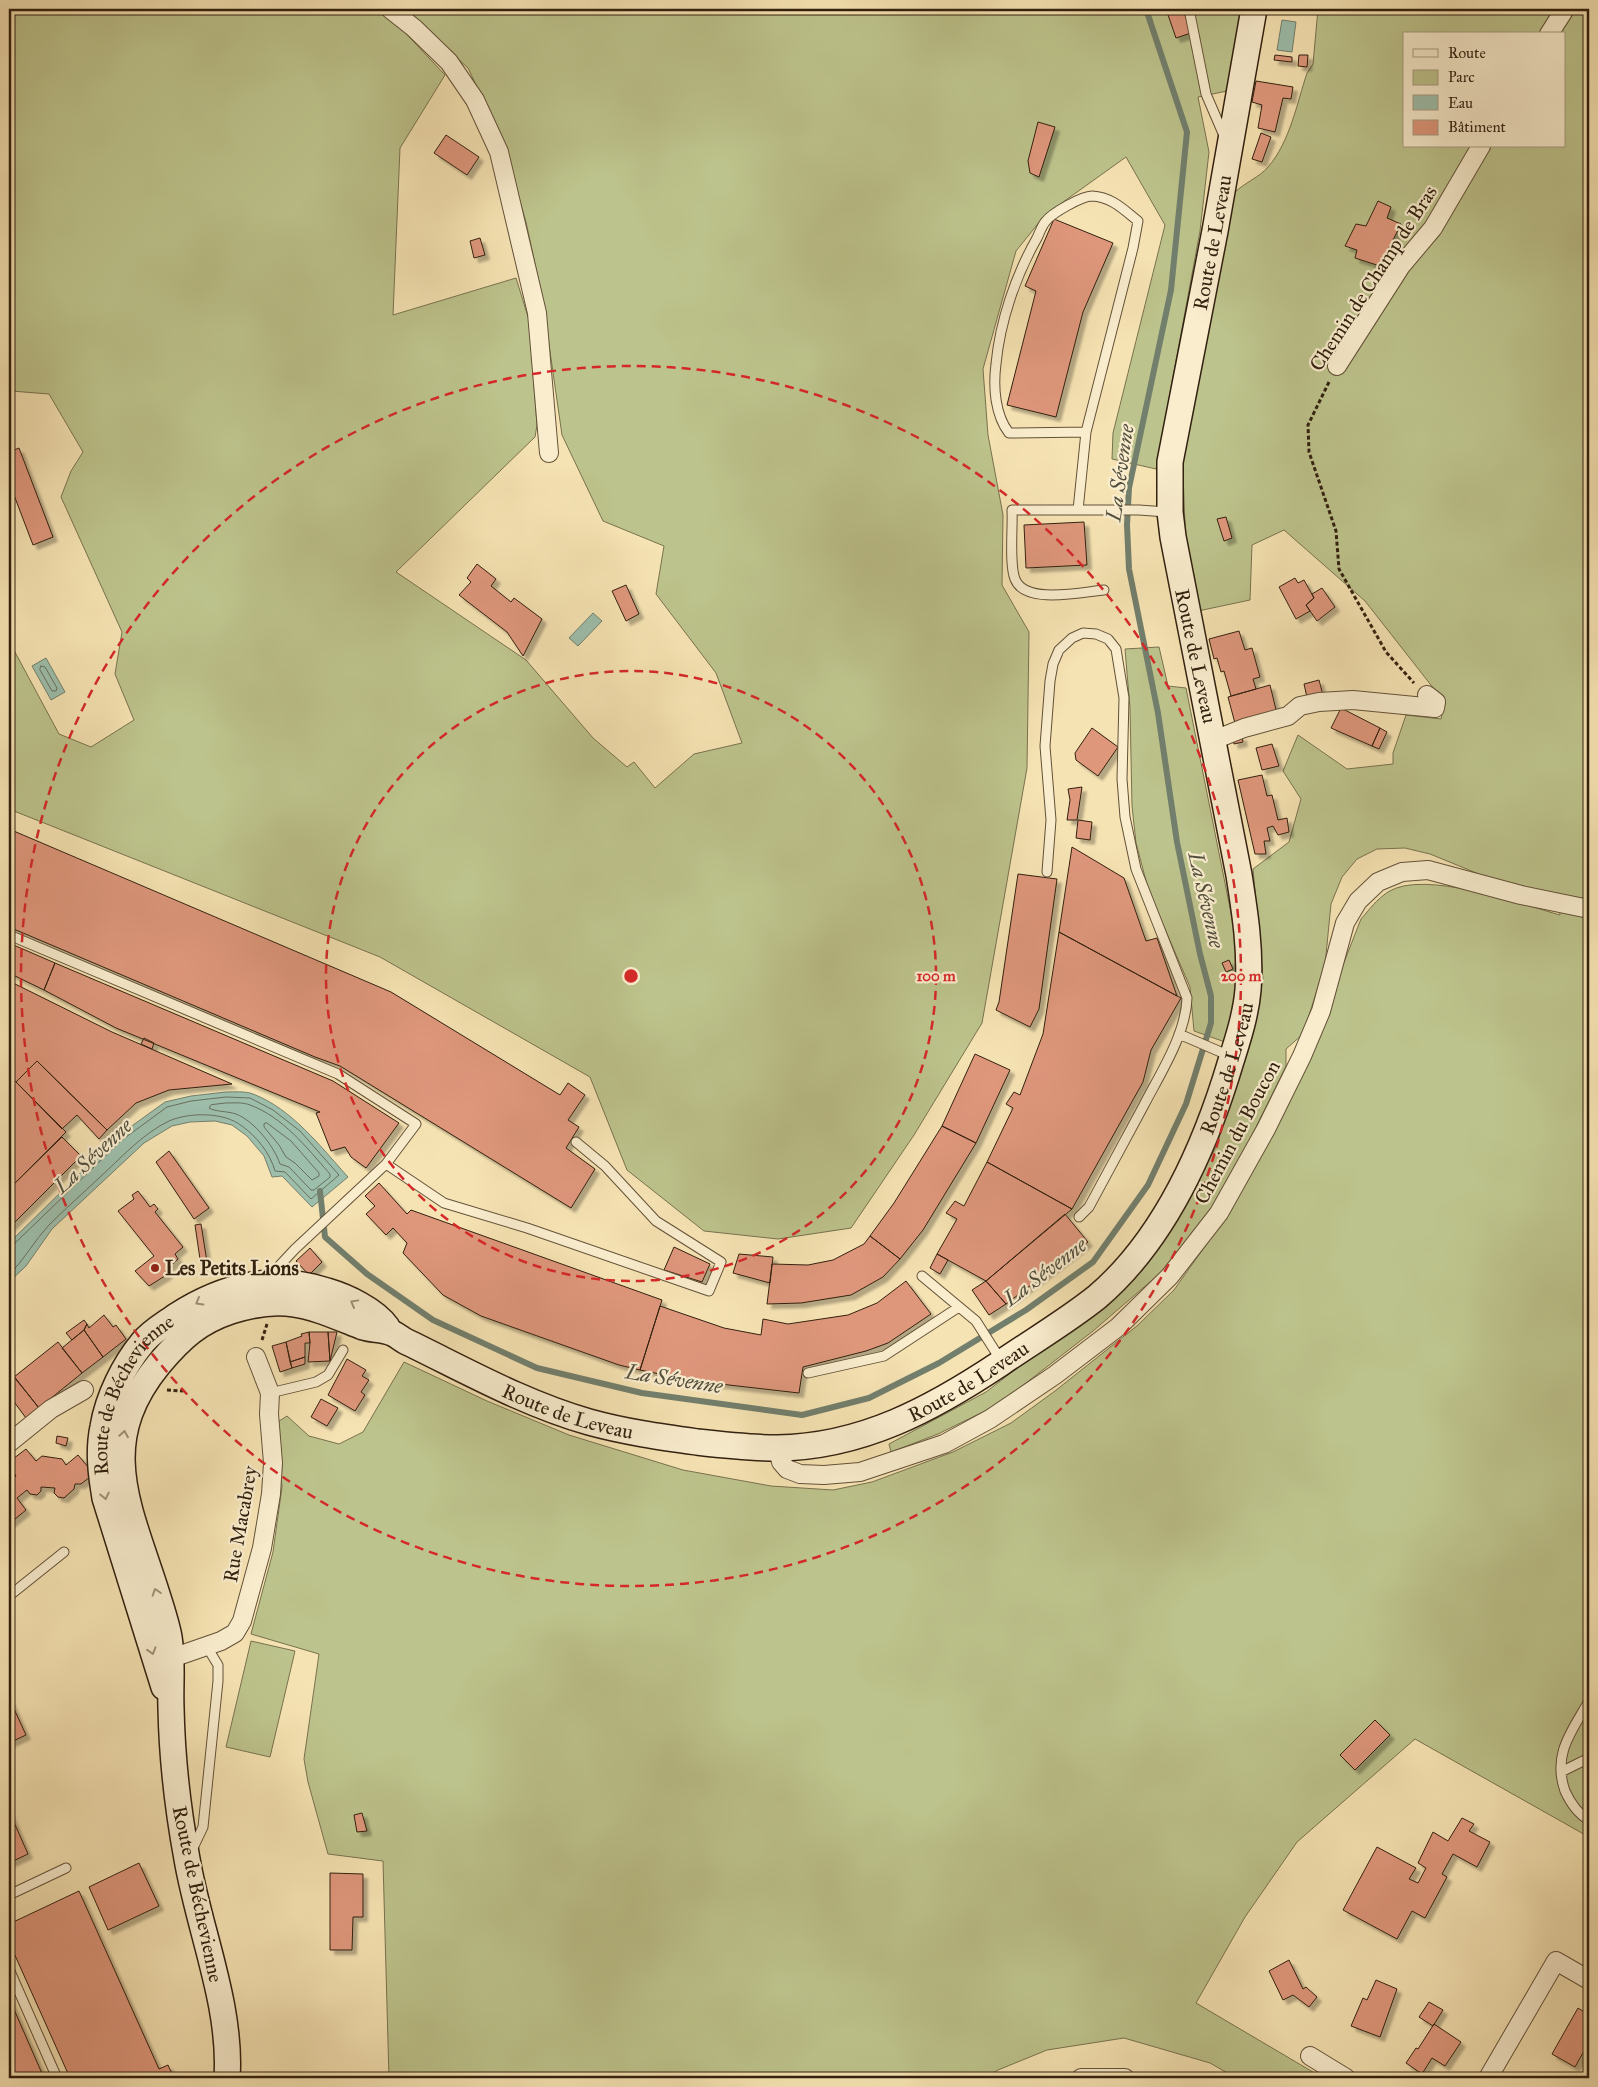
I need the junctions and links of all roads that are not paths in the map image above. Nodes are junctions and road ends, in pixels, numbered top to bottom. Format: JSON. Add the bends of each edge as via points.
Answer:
{"nodes":[{"id":1,"x":390,"y":9,"type":"edge"},
{"id":2,"x":1189,"y":9,"type":"edge"},
{"id":3,"x":1254,"y":9,"type":"edge"},
{"id":4,"x":1564,"y":9,"type":"edge"},
{"id":5,"x":1549,"y":32,"type":"edge"},
{"id":6,"x":1480,"y":148,"type":"edge"},
{"id":7,"x":1229,"y":149,"type":"junction"},
{"id":8,"x":1337,"y":366,"type":"road end"},
{"id":9,"x":1086,"y":432,"type":"junction"},
{"id":10,"x":549,"y":453,"type":"dead end"},
{"id":11,"x":1078,"y":510,"type":"junction"},
{"id":12,"x":1170,"y":512,"type":"junction"},
{"id":13,"x":1104,"y":590,"type":"dead end"},
{"id":14,"x":1427,"y":695,"type":"road end"},
{"id":15,"x":1214,"y":740,"type":"junction"},
{"id":16,"x":1046,"y":872,"type":"dead end"},
{"id":17,"x":1589,"y":909,"type":"edge"},
{"id":18,"x":9,"y":935,"type":"edge"},
{"id":19,"x":1179,"y":1034,"type":"junction"},
{"id":20,"x":1227,"y":1055,"type":"junction"},
{"id":21,"x":576,"y":1142,"type":"dead end"},
{"id":22,"x":386,"y":1164,"type":"junction"},
{"id":23,"x":1079,"y":1217,"type":"dead end"},
{"id":24,"x":922,"y":1276,"type":"dead end"},
{"id":25,"x":275,"y":1293,"type":"junction"},
{"id":26,"x":959,"y":1308,"type":"junction"},
{"id":27,"x":398,"y":1337,"type":"joint"},
{"id":28,"x":343,"y":1350,"type":"dead end"},
{"id":29,"x":996,"y":1353,"type":"junction"},
{"id":30,"x":256,"y":1357,"type":"road end"},
{"id":31,"x":808,"y":1373,"type":"dead end"},
{"id":32,"x":84,"y":1390,"type":"dead end"},
{"id":33,"x":270,"y":1393,"type":"junction"},
{"id":34,"x":9,"y":1443,"type":"edge"},
{"id":35,"x":778,"y":1448,"type":"junction"},
{"id":36,"x":64,"y":1552,"type":"dead end"},
{"id":37,"x":9,"y":1596,"type":"edge"},
{"id":38,"x":207,"y":1647,"type":"junction"},
{"id":39,"x":172,"y":1658,"type":"junction"},
{"id":40,"x":1589,"y":1701,"type":"edge"},
{"id":41,"x":171,"y":1708,"type":"junction"},
{"id":42,"x":1589,"y":1758,"type":"edge"},
{"id":43,"x":1561,"y":1772,"type":"junction"},
{"id":44,"x":1589,"y":1820,"type":"edge"},
{"id":45,"x":187,"y":1860,"type":"junction"},
{"id":46,"x":66,"y":1868,"type":"dead end"},
{"id":47,"x":9,"y":1895,"type":"edge"},
{"id":48,"x":9,"y":1969,"type":"edge"},
{"id":49,"x":1589,"y":1980,"type":"edge"},
{"id":50,"x":1310,"y":2056,"type":"dead end"},
{"id":51,"x":57,"y":2078,"type":"edge"},
{"id":52,"x":227,"y":2078,"type":"edge"},
{"id":53,"x":1081,"y":2078,"type":"edge"},
{"id":54,"x":1125,"y":2078,"type":"edge"},
{"id":55,"x":1346,"y":2078,"type":"edge"},
{"id":56,"x":1488,"y":2078,"type":"edge"}],
"edges":[{"from":1,"to":10,"type":"street","via":[[449,62],[475,100],[499,152],[537,313]]},
{"from":2,"to":7,"type":"lane","via":[[1206,94]]},
{"from":3,"to":7,"type":"street","name":"Route de Leveau"},
{"from":4,"to":5,"type":"street"},
{"from":6,"to":8,"type":"street","name":"Chemin de Champ de Bras","via":[[1433,228],[1401,266]]},
{"from":7,"to":12,"type":"street","name":"Route de Leveau","via":[[1170,462]]},
{"from":9,"to":9,"type":"lane","via":[[1138,221],[1112,200],[1091,196],[1072,203],[1046,220],[1025,260],[1004,323],[996,364],[996,401],[1009,433]]},
{"from":9,"to":11,"type":"lane"},
{"from":11,"to":12,"type":"lane"},
{"from":11,"to":13,"type":"lane","via":[[1012,510],[1015,579],[1022,589],[1038,596]]},
{"from":12,"to":15,"type":"street","name":"Route de Leveau","via":[[1181,583]]},
{"from":14,"to":15,"type":"street","via":[[1436,702],[1435,708],[1353,700],[1300,706],[1288,716]]},
{"from":15,"to":20,"type":"street","name":"Route de Leveau","via":[[1248,931],[1248,994]]},
{"from":16,"to":19,"type":"lane","via":[[1050,820],[1045,746],[1053,664],[1059,650],[1072,638],[1082,633],[1096,634],[1108,639],[1116,649],[1124,698],[1122,779],[1125,817],[1136,869],[1187,998]]},
{"from":17,"to":35,"type":"street","name":"Chemin du Boucon","via":[[1428,870],[1402,872],[1378,882],[1358,901],[1345,924],[1321,1011],[1302,1056],[1219,1213],[1170,1276],[1118,1327],[990,1419],[944,1444],[860,1472],[824,1475],[800,1474],[787,1469],[781,1462]]},
{"from":18,"to":22,"type":"lane","via":[[338,1074],[416,1124]]},
{"from":19,"to":20,"type":"lane"},
{"from":19,"to":23,"type":"lane","via":[[1089,1207]]},
{"from":20,"to":29,"type":"street","name":"Route de Leveau","via":[[1203,1140],[1184,1181],[1143,1247],[1097,1296]]},
{"from":21,"to":22,"type":"lane","via":[[606,1166],[656,1221],[721,1262],[709,1291],[444,1203]]},
{"from":22,"to":25,"type":"lane","via":[[280,1265]]},
{"from":24,"to":26,"type":"lane"},
{"from":25,"to":27,"type":"street","name":"Route de Béchevienne","via":[[306,1285],[339,1295],[381,1318]]},
{"from":39,"to":25,"type":"street","name":"Route de Béchevienne","one_way":true,"via":[[162,1609],[126,1499],[121,1466],[128,1416],[145,1381],[193,1328]]},
{"from":25,"to":41,"type":"street","name":"Route de Béchevienne","one_way":true,"via":[[236,1286],[208,1297],[160,1326],[144,1341],[124,1370],[103,1426],[100,1466],[105,1498]]},
{"from":26,"to":29,"type":"lane","via":[[976,1321]]},
{"from":26,"to":31,"type":"lane","via":[[884,1356]]},
{"from":27,"to":35,"type":"street","name":"Route de Leveau","via":[[520,1397],[589,1422],[661,1437]]},
{"from":28,"to":33,"type":"lane","via":[[328,1375],[316,1382]]},
{"from":29,"to":35,"type":"street","name":"Route de Leveau","via":[[928,1406],[879,1430],[836,1441]]},
{"from":30,"to":33,"type":"street","name":"Rue Macabrey"},
{"from":32,"to":34,"type":"street","via":[[50,1409]]},
{"from":33,"to":38,"type":"street","name":"Rue Macabrey","via":[[273,1463],[262,1548],[242,1621],[235,1633]]},
{"from":36,"to":37,"type":"lane"},
{"from":38,"to":39,"type":"street","name":"Rue Macabrey"},
{"from":38,"to":45,"type":"lane","via":[[218,1665],[218,1681],[203,1827]]},
{"from":39,"to":41,"type":"street","name":"Route de Béchevienne"},
{"from":40,"to":43,"type":"lane","via":[[1561,1755]]},
{"from":41,"to":45,"type":"street","name":"Route de Béchevienne","via":[[178,1802]]},
{"from":42,"to":43,"type":"lane"},
{"from":43,"to":44,"type":"lane","via":[[1569,1801]]},
{"from":45,"to":52,"type":"street","name":"Route de Béchevienne","via":[[224,2015]]},
{"from":46,"to":47,"type":"lane"},
{"from":48,"to":51,"type":"lane"},
{"from":49,"to":56,"type":"street","via":[[1556,1961]]},
{"from":50,"to":55,"type":"street"},
{"from":53,"to":54,"type":"street"}]}
